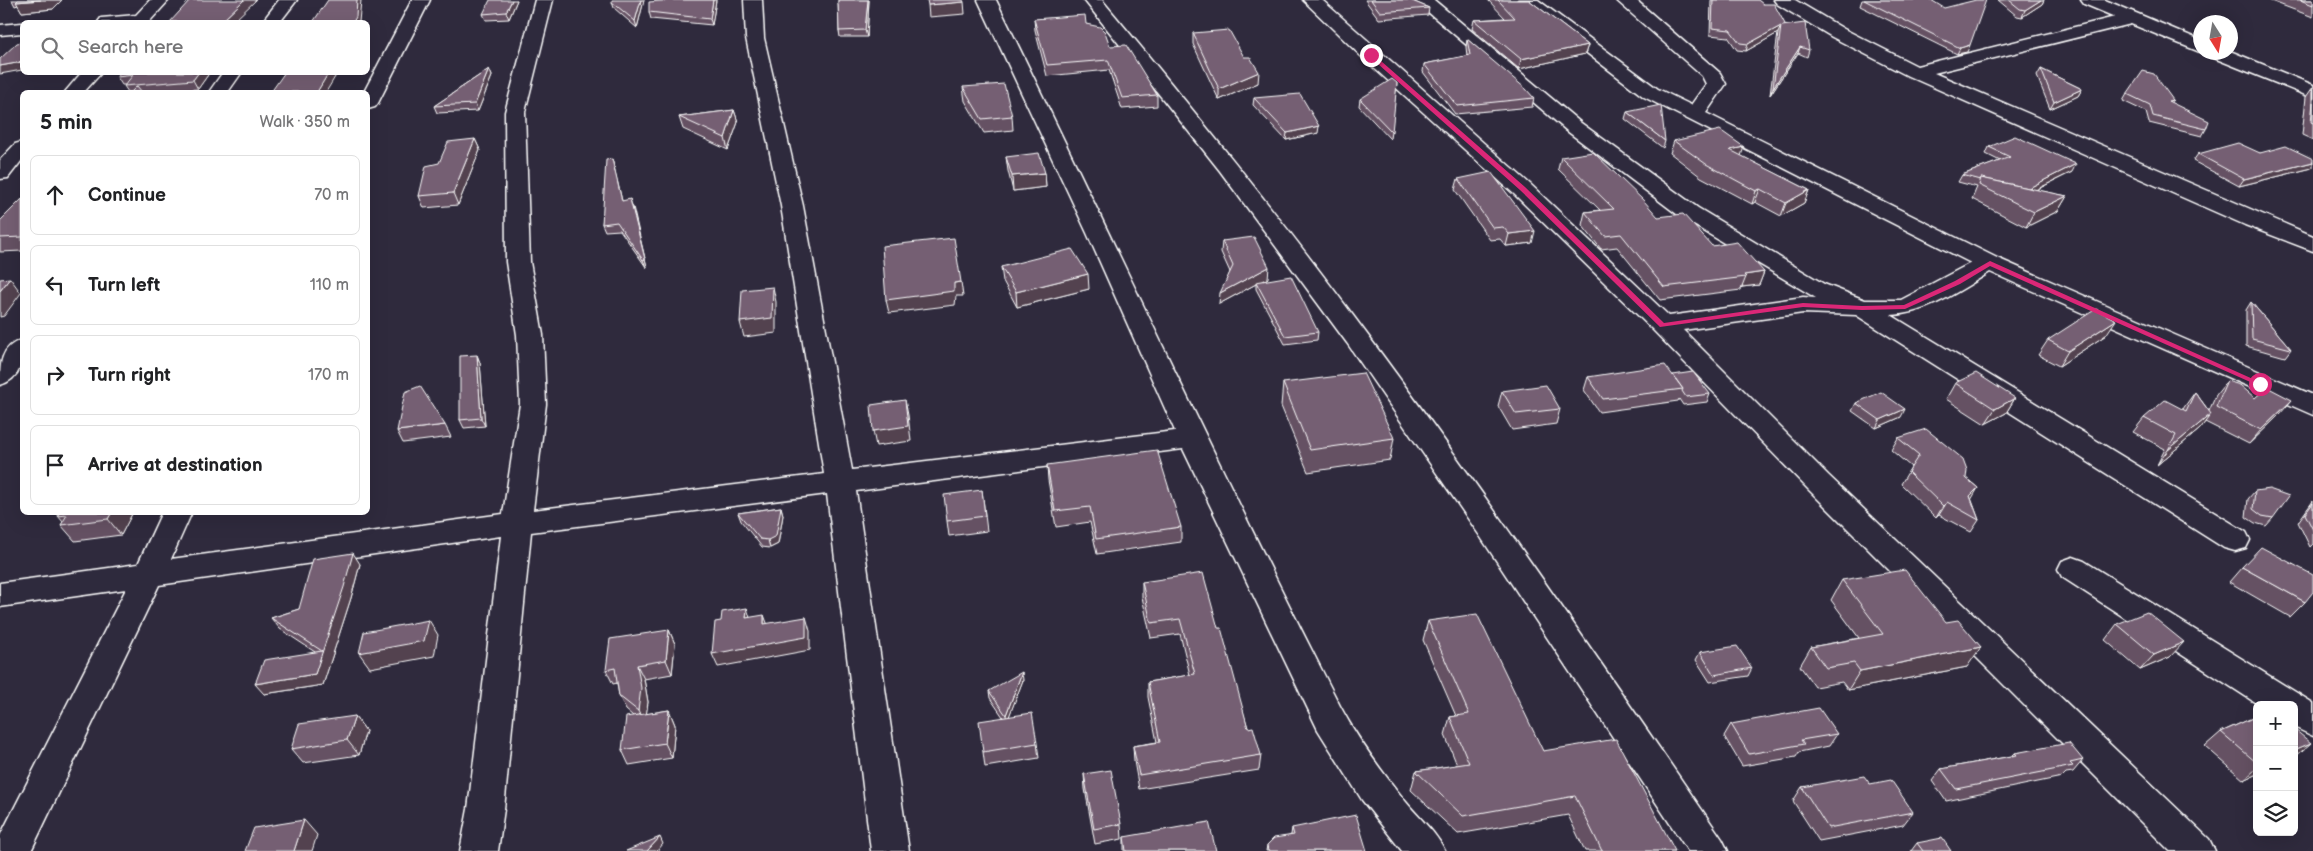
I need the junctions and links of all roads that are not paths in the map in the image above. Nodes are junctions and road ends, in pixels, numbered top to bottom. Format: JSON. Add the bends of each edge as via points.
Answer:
{"nodes":[{"id":1,"x":160,"y":0,"type":"edge"},
{"id":2,"x":288,"y":0,"type":"edge"},
{"id":3,"x":420,"y":0,"type":"edge"},
{"id":4,"x":544,"y":0,"type":"edge"},
{"id":5,"x":753,"y":0,"type":"edge"},
{"id":6,"x":987,"y":0,"type":"edge"},
{"id":7,"x":1093,"y":0,"type":"edge"},
{"id":8,"x":1312,"y":0,"type":"edge"},
{"id":9,"x":1424,"y":0,"type":"edge"},
{"id":10,"x":1527,"y":0,"type":"edge"},
{"id":11,"x":1624,"y":0,"type":"edge"},
{"id":12,"x":1783,"y":0,"type":"edge"},
{"id":13,"x":2090,"y":0,"type":"edge"},
{"id":14,"x":2132,"y":18,"type":"junction"},
{"id":15,"x":141,"y":20,"type":"edge"},
{"id":16,"x":273,"y":20,"type":"edge"},
{"id":17,"x":20,"y":28,"type":"edge"},
{"id":18,"x":0,"y":30,"type":"edge"},
{"id":19,"x":2193,"y":43,"type":"edge"},
{"id":20,"x":2235,"y":60,"type":"edge"},
{"id":21,"x":1915,"y":72,"type":"junction"},
{"id":22,"x":90,"y":75,"type":"edge"},
{"id":23,"x":231,"y":75,"type":"edge"},
{"id":24,"x":76,"y":90,"type":"edge"},
{"id":25,"x":220,"y":90,"type":"edge"},
{"id":26,"x":2313,"y":92,"type":"edge"},
{"id":27,"x":370,"y":99,"type":"edge"},
{"id":28,"x":1694,"y":114,"type":"junction"},
{"id":29,"x":20,"y":148,"type":"edge"},
{"id":30,"x":0,"y":150,"type":"edge"},
{"id":31,"x":20,"y":150,"type":"edge"},
{"id":32,"x":0,"y":173,"type":"edge"},
{"id":33,"x":2313,"y":244,"type":"edge"},
{"id":34,"x":1990,"y":263,"type":"junction"},
{"id":35,"x":1862,"y":308,"type":"junction"},
{"id":36,"x":1663,"y":325,"type":"junction"},
{"id":37,"x":20,"y":351,"type":"edge"},
{"id":38,"x":0,"y":376,"type":"edge"},
{"id":39,"x":2313,"y":406,"type":"edge"},
{"id":40,"x":1192,"y":438,"type":"junction"},
{"id":41,"x":840,"y":482,"type":"junction"},
{"id":42,"x":176,"y":515,"type":"edge"},
{"id":43,"x":517,"y":522,"type":"junction"},
{"id":44,"x":2236,"y":540,"type":"dead end"},
{"id":45,"x":2073,"y":569,"type":"dead end"},
{"id":46,"x":149,"y":574,"type":"junction"},
{"id":47,"x":0,"y":595,"type":"edge"},
{"id":48,"x":2281,"y":701,"type":"edge"},
{"id":49,"x":2298,"y":712,"type":"edge"},
{"id":50,"x":2313,"y":721,"type":"edge"},
{"id":51,"x":12,"y":851,"type":"edge"},
{"id":52,"x":479,"y":851,"type":"edge"},
{"id":53,"x":890,"y":851,"type":"edge"},
{"id":54,"x":1426,"y":851,"type":"edge"},
{"id":55,"x":1709,"y":851,"type":"edge"},
{"id":56,"x":2196,"y":851,"type":"edge"}],
"edges":[{"from":1,"to":15,"type":"street"},
{"from":2,"to":16,"type":"street"},
{"from":3,"to":27,"type":"street"},
{"from":4,"to":43,"type":"street","via":[[515,112],[518,262],[530,335],[533,404]]},
{"from":5,"to":41,"type":"street","via":[[755,38],[794,216]]},
{"from":6,"to":40,"type":"street"},
{"from":7,"to":55,"type":"street","via":[[1190,117],[1355,336],[1515,562]]},
{"from":8,"to":36,"type":"street","via":[[1522,189]]},
{"from":9,"to":35,"type":"street","via":[[1574,127],[1690,213],[1815,289]]},
{"from":10,"to":28,"type":"street","via":[[1651,93]]},
{"from":11,"to":28,"type":"street","via":[[1710,73],[1716,84]]},
{"from":12,"to":21,"type":"street","via":[[1838,33]]},
{"from":13,"to":14,"type":"street"},
{"from":14,"to":19,"type":"street"},
{"from":14,"to":21,"type":"street"},
{"from":17,"to":18,"type":"street"},
{"from":20,"to":26,"type":"street"},
{"from":21,"to":33,"type":"street"},
{"from":22,"to":24,"type":"street"},
{"from":23,"to":25,"type":"street"},
{"from":28,"to":34,"type":"street"},
{"from":29,"to":30,"type":"street"},
{"from":31,"to":32,"type":"street"},
{"from":34,"to":35,"type":"street","via":[[1905,307]]},
{"from":34,"to":39,"type":"street"},
{"from":35,"to":36,"type":"street","via":[[1803,305]]},
{"from":35,"to":44,"type":"street"},
{"from":36,"to":56,"type":"street","via":[[1818,482]]},
{"from":37,"to":38,"type":"street"},
{"from":40,"to":41,"type":"street"},
{"from":40,"to":54,"type":"street","via":[[1330,720],[1378,795]]},
{"from":41,"to":43,"type":"street"},
{"from":41,"to":53,"type":"street"},
{"from":42,"to":46,"type":"street"},
{"from":43,"to":46,"type":"street"},
{"from":43,"to":52,"type":"street"},
{"from":45,"to":48,"type":"street"},
{"from":46,"to":47,"type":"street"},
{"from":46,"to":51,"type":"street"},
{"from":49,"to":50,"type":"street"}]}
